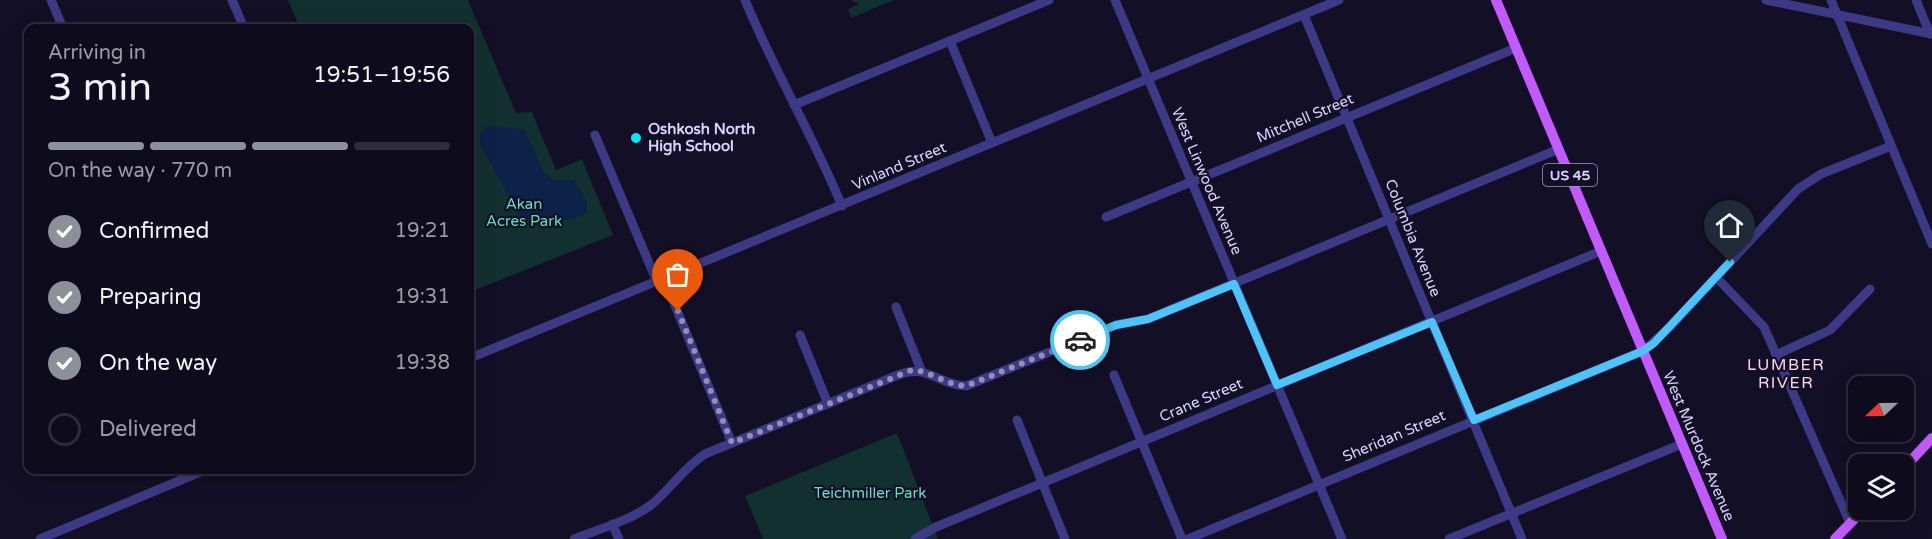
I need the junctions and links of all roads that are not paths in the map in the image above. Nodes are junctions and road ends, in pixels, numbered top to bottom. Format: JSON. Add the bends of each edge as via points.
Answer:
{"nodes":[{"id":1,"x":51,"y":0,"type":"edge"},
{"id":2,"x":232,"y":0,"type":"edge"},
{"id":3,"x":745,"y":0,"type":"edge"},
{"id":4,"x":1049,"y":0,"type":"edge"},
{"id":5,"x":1115,"y":0,"type":"edge"},
{"id":6,"x":1339,"y":0,"type":"edge"},
{"id":7,"x":1496,"y":0,"type":"edge"},
{"id":8,"x":1766,"y":0,"type":"edge"},
{"id":9,"x":1831,"y":0,"type":"edge"},
{"id":10,"x":1916,"y":0,"type":"edge"},
{"id":11,"x":1304,"y":15,"type":"junction"},
{"id":12,"x":1838,"y":15,"type":"junction"},
{"id":13,"x":61,"y":24,"type":"edge"},
{"id":14,"x":242,"y":24,"type":"edge"},
{"id":15,"x":1931,"y":34,"type":"edge"},
{"id":16,"x":950,"y":41,"type":"junction"},
{"id":17,"x":1516,"y":48,"type":"junction"},
{"id":18,"x":1148,"y":78,"type":"junction"},
{"id":19,"x":795,"y":105,"type":"junction"},
{"id":20,"x":1347,"y":116,"type":"junction"},
{"id":21,"x":595,"y":135,"type":"dead end"},
{"id":22,"x":992,"y":143,"type":"junction"},
{"id":23,"x":1891,"y":146,"type":"junction"},
{"id":24,"x":1559,"y":149,"type":"junction"},
{"id":25,"x":1191,"y":182,"type":"junction"},
{"id":26,"x":842,"y":206,"type":"junction"},
{"id":27,"x":1106,"y":217,"type":"dead end"},
{"id":28,"x":1389,"y":219,"type":"junction"},
{"id":29,"x":1932,"y":244,"type":"edge"},
{"id":30,"x":1601,"y":251,"type":"junction"},
{"id":31,"x":1716,"y":277,"type":"junction"},
{"id":32,"x":661,"y":281,"type":"junction"},
{"id":33,"x":1234,"y":284,"type":"junction"},
{"id":34,"x":1870,"y":289,"type":"dead end"},
{"id":35,"x":896,"y":307,"type":"dead end"},
{"id":36,"x":1432,"y":322,"type":"junction"},
{"id":37,"x":800,"y":335,"type":"dead end"},
{"id":38,"x":1643,"y":351,"type":"junction"},
{"id":39,"x":1776,"y":355,"type":"junction"},
{"id":40,"x":474,"y":356,"type":"edge"},
{"id":41,"x":921,"y":370,"type":"junction"},
{"id":42,"x":1114,"y":375,"type":"dead end"},
{"id":43,"x":1277,"y":385,"type":"junction"},
{"id":44,"x":828,"y":404,"type":"junction"},
{"id":45,"x":1017,"y":420,"type":"dead end"},
{"id":46,"x":1474,"y":420,"type":"junction"},
{"id":47,"x":1932,"y":438,"type":"edge"},
{"id":48,"x":1141,"y":442,"type":"junction"},
{"id":49,"x":732,"y":443,"type":"junction"},
{"id":50,"x":1682,"y":444,"type":"junction"},
{"id":51,"x":1914,"y":457,"type":"edge"},
{"id":52,"x":195,"y":474,"type":"edge"},
{"id":53,"x":1041,"y":483,"type":"junction"},
{"id":54,"x":1319,"y":484,"type":"junction"},
{"id":55,"x":1512,"y":513,"type":"junction"},
{"id":56,"x":1853,"y":520,"type":"edge"},
{"id":57,"x":1850,"y":523,"type":"junction"},
{"id":58,"x":612,"y":524,"type":"junction"},
{"id":59,"x":40,"y":539,"type":"edge"},
{"id":60,"x":574,"y":539,"type":"edge"},
{"id":61,"x":619,"y":539,"type":"edge"},
{"id":62,"x":915,"y":539,"type":"edge"},
{"id":63,"x":1065,"y":539,"type":"edge"},
{"id":64,"x":1182,"y":539,"type":"edge"},
{"id":65,"x":1188,"y":539,"type":"edge"},
{"id":66,"x":1342,"y":539,"type":"edge"},
{"id":67,"x":1449,"y":539,"type":"edge"},
{"id":68,"x":1522,"y":539,"type":"edge"},
{"id":69,"x":1722,"y":539,"type":"edge"},
{"id":70,"x":1834,"y":539,"type":"edge"}],
"edges":[{"from":1,"to":13,"type":"street"},
{"from":2,"to":14,"type":"street"},
{"from":3,"to":19,"type":"street"},
{"from":4,"to":16,"type":"street"},
{"from":5,"to":18,"type":"street","name":"West Linwood Avenue"},
{"from":6,"to":11,"type":"street","name":"Vinland Street"},
{"from":7,"to":17,"type":"main road","name":"West Murdock Avenue","number":"US 45"},
{"from":8,"to":12,"type":"street"},
{"from":9,"to":12,"type":"street"},
{"from":10,"to":15,"type":"street"},
{"from":11,"to":18,"type":"street","name":"Vinland Street"},
{"from":11,"to":20,"type":"street","name":"Columbia Avenue"},
{"from":12,"to":15,"type":"street"},
{"from":12,"to":23,"type":"street"},
{"from":16,"to":19,"type":"street"},
{"from":16,"to":22,"type":"street"},
{"from":17,"to":20,"type":"street","name":"Mitchell Street"},
{"from":17,"to":24,"type":"main road","name":"West Murdock Avenue","number":"US 45"},
{"from":18,"to":22,"type":"street","name":"Vinland Street"},
{"from":18,"to":25,"type":"street","name":"West Linwood Avenue"},
{"from":19,"to":26,"type":"street"},
{"from":20,"to":25,"type":"street","name":"Mitchell Street"},
{"from":20,"to":28,"type":"street","name":"Columbia Avenue"},
{"from":21,"to":32,"type":"street"},
{"from":22,"to":26,"type":"street","name":"Vinland Street"},
{"from":23,"to":29,"type":"street"},
{"from":23,"to":31,"type":"street","name":"Sheridan Street","via":[[1809,181]]},
{"from":24,"to":28,"type":"street"},
{"from":24,"to":30,"type":"main road","name":"West Murdock Avenue","number":"US 45"},
{"from":25,"to":27,"type":"street","name":"Mitchell Street"},
{"from":25,"to":33,"type":"street","name":"West Linwood Avenue"},
{"from":26,"to":32,"type":"street","name":"Vinland Street"},
{"from":28,"to":33,"type":"street"},
{"from":28,"to":36,"type":"street","name":"Columbia Avenue"},
{"from":30,"to":36,"type":"street","name":"Crane Street"},
{"from":30,"to":38,"type":"main road","name":"West Murdock Avenue","number":"US 45"},
{"from":31,"to":38,"type":"street","name":"Sheridan Street"},
{"from":31,"to":39,"type":"street","via":[[1760,320]]},
{"from":32,"to":40,"type":"street","name":"Vinland Street"},
{"from":32,"to":49,"type":"street"},
{"from":33,"to":41,"type":"street","via":[[1148,319],[1116,325],[966,386],[952,385]]},
{"from":33,"to":43,"type":"street","name":"West Linwood Avenue"},
{"from":34,"to":39,"type":"street","via":[[1830,330]]},
{"from":35,"to":41,"type":"street"},
{"from":36,"to":43,"type":"street","name":"Crane Street"},
{"from":36,"to":46,"type":"street","name":"Columbia Avenue"},
{"from":37,"to":44,"type":"street"},
{"from":38,"to":46,"type":"street","name":"Sheridan Street"},
{"from":38,"to":50,"type":"main road","name":"West Murdock Avenue","number":"US 45"},
{"from":39,"to":57,"type":"street"},
{"from":41,"to":44,"type":"street","via":[[906,372]]},
{"from":42,"to":48,"type":"street"},
{"from":43,"to":48,"type":"street","name":"Crane Street"},
{"from":43,"to":54,"type":"street","name":"West Linwood Avenue"},
{"from":44,"to":49,"type":"street"},
{"from":45,"to":53,"type":"street"},
{"from":46,"to":54,"type":"street","name":"Sheridan Street"},
{"from":46,"to":55,"type":"street","name":"Columbia Avenue"},
{"from":47,"to":51,"type":"main road"},
{"from":48,"to":53,"type":"street","name":"Crane Street"},
{"from":48,"to":64,"type":"street"},
{"from":49,"to":58,"type":"street","via":[[692,462],[651,504]]},
{"from":50,"to":55,"type":"street"},
{"from":50,"to":69,"type":"main road","name":"West Murdock Avenue","number":"US 45"},
{"from":52,"to":59,"type":"street"},
{"from":53,"to":62,"type":"street","name":"Crane Street"},
{"from":53,"to":63,"type":"street"},
{"from":54,"to":65,"type":"street","name":"Sheridan Street"},
{"from":54,"to":66,"type":"street","name":"West Linwood Avenue"},
{"from":55,"to":67,"type":"street"},
{"from":55,"to":68,"type":"street","name":"Columbia Avenue"},
{"from":56,"to":57,"type":"main road"},
{"from":57,"to":70,"type":"main road"},
{"from":58,"to":60,"type":"street"},
{"from":58,"to":61,"type":"street"}]}
